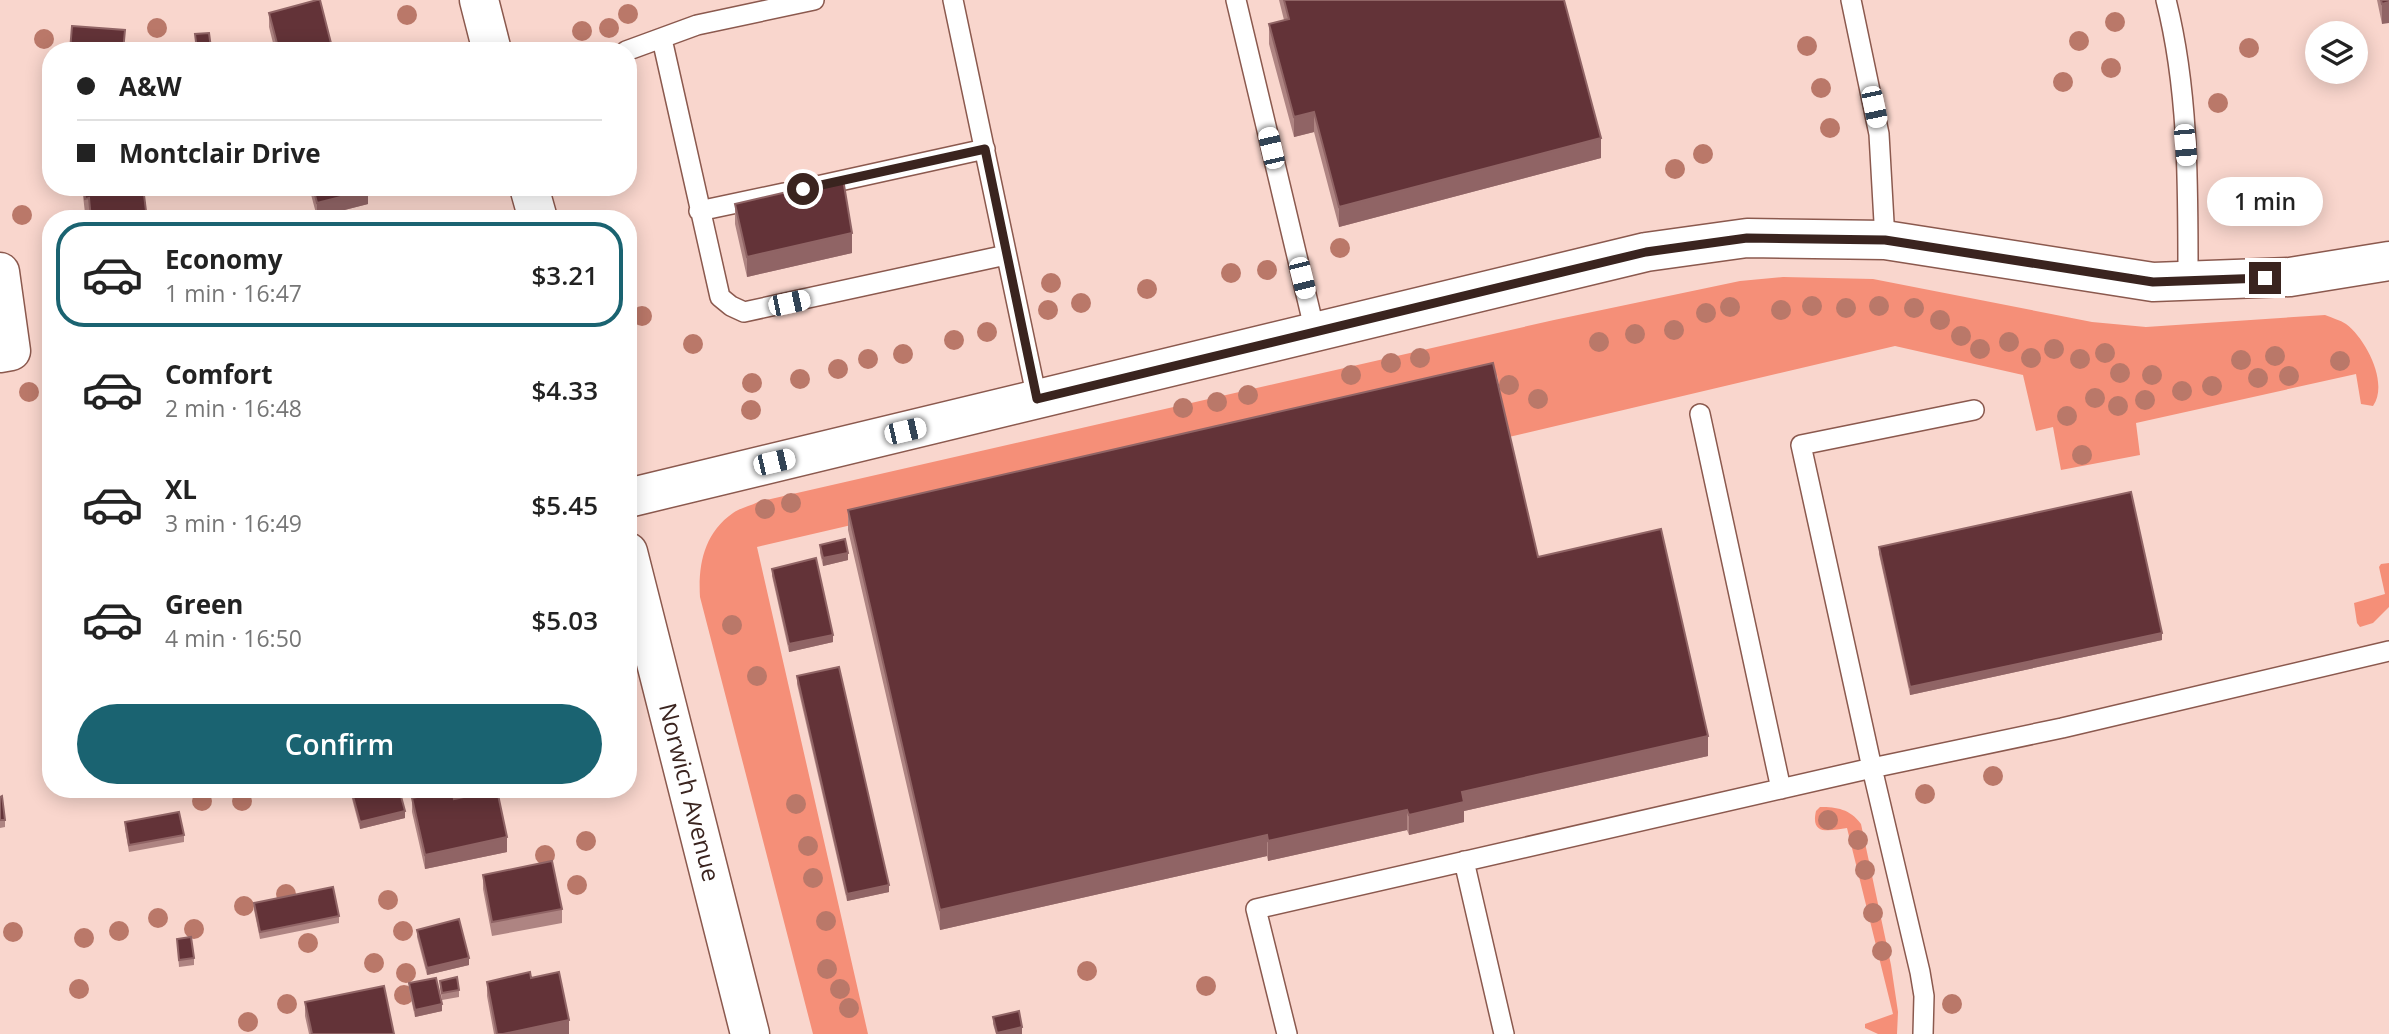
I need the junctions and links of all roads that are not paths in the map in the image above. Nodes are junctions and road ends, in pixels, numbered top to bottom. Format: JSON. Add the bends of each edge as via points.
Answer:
{"nodes":[{"id":1,"x":479,"y":0,"type":"edge"},
{"id":2,"x":814,"y":0,"type":"edge"},
{"id":3,"x":953,"y":0,"type":"edge"},
{"id":4,"x":1236,"y":0,"type":"edge"},
{"id":5,"x":1851,"y":0,"type":"edge"},
{"id":6,"x":2166,"y":0,"type":"edge"},
{"id":7,"x":662,"y":39,"type":"junction"},
{"id":8,"x":490,"y":42,"type":"edge"},
{"id":9,"x":637,"y":47,"type":"edge"},
{"id":10,"x":985,"y":149,"type":"junction"},
{"id":11,"x":699,"y":211,"type":"junction"},
{"id":12,"x":1885,"y":240,"type":"junction"},
{"id":13,"x":1006,"y":255,"type":"junction"},
{"id":14,"x":2387,"y":269,"type":"edge"},
{"id":15,"x":0,"y":272,"type":"edge"},
{"id":16,"x":2188,"y":281,"type":"junction"},
{"id":17,"x":1315,"y":332,"type":"junction"},
{"id":18,"x":0,"y":353,"type":"edge"},
{"id":19,"x":1037,"y":399,"type":"junction"},
{"id":20,"x":1974,"y":410,"type":"dead end"},
{"id":21,"x":1700,"y":414,"type":"dead end"},
{"id":22,"x":637,"y":496,"type":"edge"},
{"id":23,"x":637,"y":588,"type":"edge"},
{"id":24,"x":2389,"y":651,"type":"edge"},
{"id":25,"x":1872,"y":768,"type":"junction"},
{"id":26,"x":1781,"y":789,"type":"junction"},
{"id":27,"x":1464,"y":862,"type":"junction"},
{"id":28,"x":750,"y":1034,"type":"edge"},
{"id":29,"x":1287,"y":1034,"type":"edge"},
{"id":30,"x":1504,"y":1034,"type":"edge"},
{"id":31,"x":1923,"y":1034,"type":"edge"}],
"edges":[{"from":1,"to":8,"type":"street"},
{"from":2,"to":7,"type":"lane","via":[[697,25]]},
{"from":3,"to":10,"type":"lane"},
{"from":4,"to":17,"type":"lane"},
{"from":5,"to":12,"type":"lane","via":[[1879,134]]},
{"from":6,"to":16,"type":"lane","via":[[2176,42],[2187,170]]},
{"from":7,"to":9,"type":"lane"},
{"from":7,"to":11,"type":"lane"},
{"from":10,"to":11,"type":"lane"},
{"from":10,"to":13,"type":"lane"},
{"from":11,"to":13,"type":"lane","via":[[720,297],[744,312]]},
{"from":12,"to":16,"type":"street","via":[[2153,282]]},
{"from":12,"to":17,"type":"street","via":[[1747,238],[1646,252]]},
{"from":13,"to":19,"type":"lane"},
{"from":14,"to":16,"type":"street"},
{"from":15,"to":18,"type":"street","via":[[11,351]]},
{"from":17,"to":19,"type":"street"},
{"from":19,"to":22,"type":"street"},
{"from":20,"to":25,"type":"lane","via":[[1801,445]]},
{"from":21,"to":26,"type":"lane"},
{"from":23,"to":28,"type":"street","name":"Norwich Avenue"},
{"from":24,"to":25,"type":"lane"},
{"from":25,"to":26,"type":"lane"},
{"from":25,"to":31,"type":"lane","via":[[1920,972]]},
{"from":26,"to":27,"type":"lane"},
{"from":27,"to":29,"type":"lane","via":[[1256,909]]},
{"from":27,"to":30,"type":"lane"}]}
